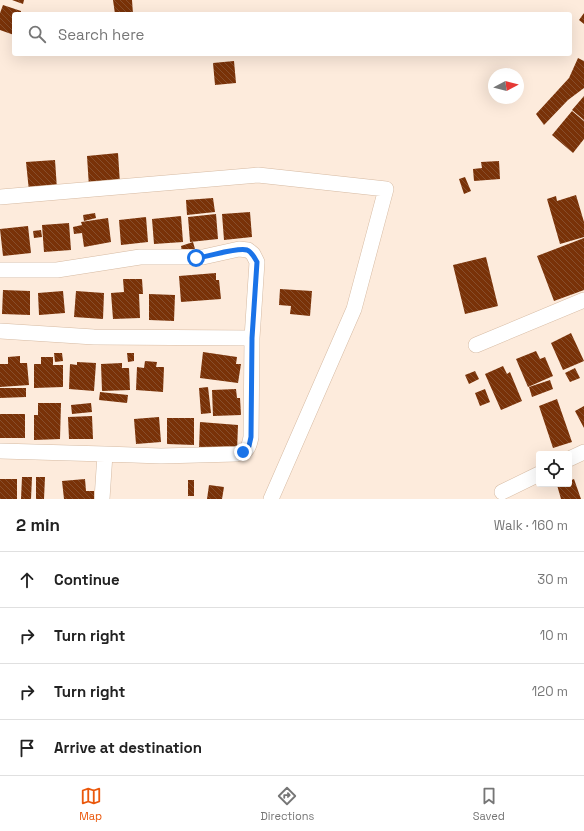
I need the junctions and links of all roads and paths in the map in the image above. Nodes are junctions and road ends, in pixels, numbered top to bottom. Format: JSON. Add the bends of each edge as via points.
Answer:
{"nodes":[{"id":1,"x":0,"y":197,"type":"edge"},
{"id":2,"x":0,"y":270,"type":"edge"},
{"id":3,"x":584,"y":300,"type":"edge"},
{"id":4,"x":0,"y":331,"type":"edge"},
{"id":5,"x":252,"y":338,"type":"junction"},
{"id":6,"x":476,"y":345,"type":"dead end"},
{"id":7,"x":0,"y":451,"type":"edge"},
{"id":8,"x":584,"y":452,"type":"edge"},
{"id":9,"x":105,"y":454,"type":"junction"},
{"id":10,"x":572,"y":458,"type":"edge"},
{"id":11,"x":536,"y":475,"type":"edge"},
{"id":12,"x":502,"y":492,"type":"dead end"},
{"id":13,"x":102,"y":499,"type":"edge"},
{"id":14,"x":271,"y":499,"type":"edge"}],
"edges":[{"from":1,"to":14,"type":"street","via":[[258,175],[386,189],[354,309]]},
{"from":2,"to":5,"type":"street","via":[[57,270],[140,257],[196,258],[239,249],[248,250],[257,262]]},
{"from":3,"to":6,"type":"street"},
{"from":4,"to":5,"type":"street","via":[[94,337]]},
{"from":5,"to":9,"type":"street","via":[[251,437],[249,446],[243,452],[161,456]]},
{"from":7,"to":9,"type":"street"},
{"from":8,"to":10,"type":"street"},
{"from":9,"to":13,"type":"street"},
{"from":11,"to":12,"type":"street"}]}
